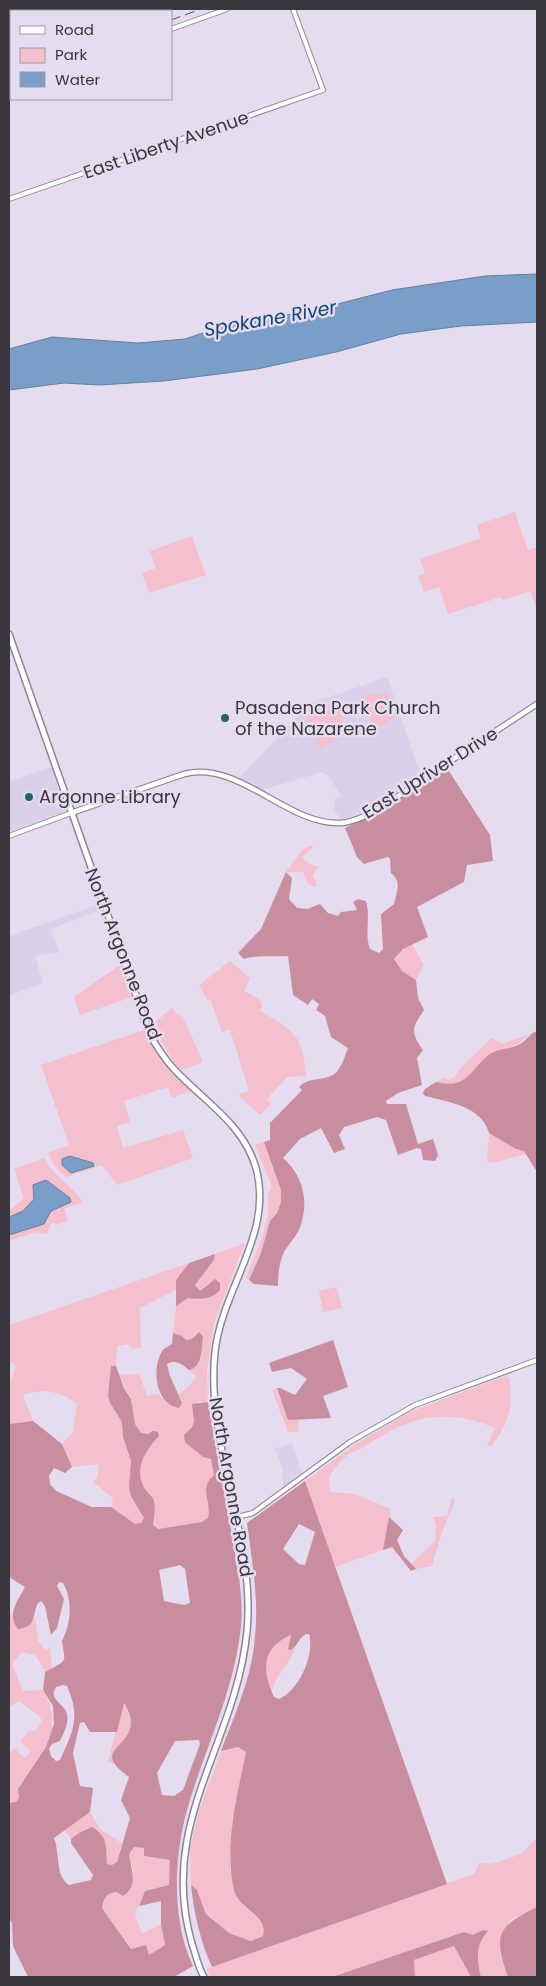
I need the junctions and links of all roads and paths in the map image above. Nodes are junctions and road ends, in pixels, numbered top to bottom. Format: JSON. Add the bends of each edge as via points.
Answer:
{"nodes":[{"id":1,"x":227,"y":9,"type":"edge"},
{"id":2,"x":293,"y":9,"type":"edge"},
{"id":3,"x":172,"y":29,"type":"edge"},
{"id":4,"x":9,"y":199,"type":"edge"},
{"id":5,"x":9,"y":634,"type":"edge"},
{"id":6,"x":537,"y":704,"type":"edge"},
{"id":7,"x":71,"y":813,"type":"junction"},
{"id":8,"x":9,"y":836,"type":"edge"},
{"id":9,"x":537,"y":1360,"type":"edge"},
{"id":10,"x":237,"y":1517,"type":"junction"},
{"id":11,"x":204,"y":1977,"type":"edge"}],
"edges":[{"from":1,"to":3,"type":"street"},
{"from":2,"to":4,"type":"street","name":"East Liberty Avenue","via":[[323,90]]},
{"from":5,"to":7,"type":"main road","name":"North Argonne Road"},
{"from":6,"to":7,"type":"main road","name":"East Upriver Drive","via":[[391,800],[348,822],[330,823],[314,819],[230,778],[203,771],[184,774]]},
{"from":7,"to":8,"type":"street","name":"East Upriver Drive"},
{"from":7,"to":10,"type":"main road","name":"North Argonne Road","via":[[150,1035],[174,1069],[236,1129],[256,1168],[260,1192],[254,1238],[222,1321],[215,1350],[216,1410]]},
{"from":9,"to":10,"type":"street","via":[[415,1404],[350,1442],[253,1513]]},
{"from":10,"to":11,"type":"main road","name":"North Argonne Road","via":[[248,1600],[243,1658],[236,1688],[192,1814],[184,1852],[188,1929]]}]}
